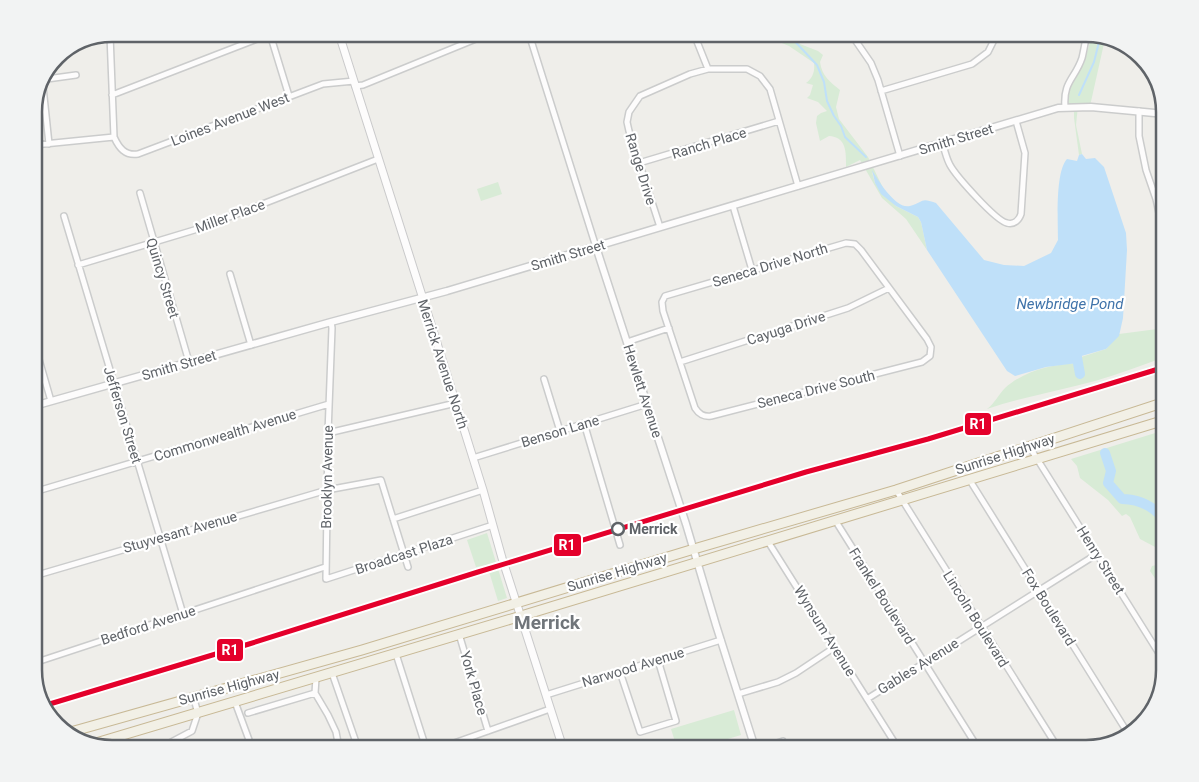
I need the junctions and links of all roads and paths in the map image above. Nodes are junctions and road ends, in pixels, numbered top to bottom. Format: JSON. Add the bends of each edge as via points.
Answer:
{"nodes":[{"id":1,"x":110,"y":42,"type":"edge"},
{"id":2,"x":249,"y":42,"type":"edge"},
{"id":3,"x":272,"y":42,"type":"edge"},
{"id":4,"x":342,"y":42,"type":"edge"},
{"id":5,"x":468,"y":42,"type":"edge"},
{"id":6,"x":532,"y":42,"type":"edge"},
{"id":7,"x":697,"y":42,"type":"edge"},
{"id":8,"x":857,"y":42,"type":"edge"},
{"id":9,"x":994,"y":42,"type":"edge"},
{"id":10,"x":1085,"y":42,"type":"edge"},
{"id":11,"x":708,"y":69,"type":"junction"},
{"id":12,"x":76,"y":75,"type":"dead end"},
{"id":13,"x":52,"y":78,"type":"edge"},
{"id":14,"x":355,"y":84,"type":"junction"},
{"id":15,"x":881,"y":91,"type":"junction"},
{"id":16,"x":112,"y":95,"type":"junction"},
{"id":17,"x":289,"y":96,"type":"junction"},
{"id":18,"x":44,"y":100,"type":"edge"},
{"id":19,"x":1065,"y":107,"type":"junction"},
{"id":20,"x":1139,"y":111,"type":"junction"},
{"id":21,"x":1156,"y":113,"type":"edge"},
{"id":22,"x":1016,"y":121,"type":"junction"},
{"id":23,"x":779,"y":122,"type":"junction"},
{"id":24,"x":114,"y":137,"type":"junction"},
{"id":25,"x":942,"y":143,"type":"junction"},
{"id":26,"x":43,"y":144,"type":"edge"},
{"id":27,"x":48,"y":144,"type":"junction"},
{"id":28,"x":900,"y":156,"type":"junction"},
{"id":29,"x":378,"y":160,"type":"junction"},
{"id":30,"x":639,"y":163,"type":"junction"},
{"id":31,"x":798,"y":186,"type":"junction"},
{"id":32,"x":140,"y":193,"type":"dead end"},
{"id":33,"x":1156,"y":201,"type":"edge"},
{"id":34,"x":733,"y":206,"type":"junction"},
{"id":35,"x":64,"y":216,"type":"dead end"},
{"id":36,"x":660,"y":227,"type":"junction"},
{"id":37,"x":153,"y":243,"type":"junction"},
{"id":38,"x":596,"y":247,"type":"junction"},
{"id":39,"x":78,"y":265,"type":"junction"},
{"id":40,"x":752,"y":270,"type":"junction"},
{"id":41,"x":230,"y":274,"type":"dead end"},
{"id":42,"x":889,"y":288,"type":"junction"},
{"id":43,"x":422,"y":298,"type":"junction"},
{"id":44,"x":331,"y":322,"type":"junction"},
{"id":45,"x":669,"y":328,"type":"junction"},
{"id":46,"x":627,"y":342,"type":"junction"},
{"id":47,"x":250,"y":345,"type":"junction"},
{"id":48,"x":188,"y":362,"type":"junction"},
{"id":49,"x":680,"y":362,"type":"junction"},
{"id":50,"x":43,"y":373,"type":"edge"},
{"id":51,"x":544,"y":379,"type":"dead end"},
{"id":52,"x":114,"y":384,"type":"junction"},
{"id":53,"x":51,"y":401,"type":"junction"},
{"id":54,"x":43,"y":403,"type":"edge"},
{"id":55,"x":456,"y":403,"type":"junction"},
{"id":56,"x":329,"y":404,"type":"junction"},
{"id":57,"x":647,"y":404,"type":"junction"},
{"id":58,"x":1156,"y":405,"type":"edge"},
{"id":59,"x":584,"y":423,"type":"junction"},
{"id":60,"x":1156,"y":423,"type":"edge"},
{"id":61,"x":560,"y":431,"type":"junction"},
{"id":62,"x":328,"y":433,"type":"junction"},
{"id":63,"x":1029,"y":446,"type":"junction"},
{"id":64,"x":473,"y":458,"type":"junction"},
{"id":65,"x":1037,"y":458,"type":"junction"},
{"id":66,"x":137,"y":461,"type":"junction"},
{"id":67,"x":969,"y":479,"type":"junction"},
{"id":68,"x":43,"y":489,"type":"edge"},
{"id":69,"x":327,"y":490,"type":"junction"},
{"id":70,"x":483,"y":490,"type":"junction"},
{"id":71,"x":896,"y":490,"type":"junction"},
{"id":72,"x":902,"y":500,"type":"junction"},
{"id":73,"x":393,"y":519,"type":"junction"},
{"id":74,"x":834,"y":520,"type":"junction"},
{"id":75,"x":493,"y":525,"type":"junction"},
{"id":76,"x":160,"y":538,"type":"junction"},
{"id":77,"x":768,"y":540,"type":"junction"},
{"id":78,"x":620,"y":545,"type":"dead end"},
{"id":79,"x":694,"y":548,"type":"junction"},
{"id":80,"x":404,"y":554,"type":"junction"},
{"id":81,"x":1097,"y":554,"type":"junction"},
{"id":82,"x":697,"y":562,"type":"junction"},
{"id":83,"x":325,"y":567,"type":"junction"},
{"id":84,"x":408,"y":567,"type":"dead end"},
{"id":85,"x":43,"y":573,"type":"edge"},
{"id":86,"x":1039,"y":590,"type":"junction"},
{"id":87,"x":517,"y":603,"type":"junction"},
{"id":88,"x":183,"y":614,"type":"junction"},
{"id":89,"x":521,"y":616,"type":"junction"},
{"id":90,"x":981,"y":627,"type":"junction"},
{"id":91,"x":459,"y":634,"type":"junction"},
{"id":92,"x":721,"y":640,"type":"junction"},
{"id":93,"x":835,"y":647,"type":"junction"},
{"id":94,"x":1156,"y":649,"type":"edge"},
{"id":95,"x":396,"y":654,"type":"junction"},
{"id":96,"x":43,"y":659,"type":"edge"},
{"id":97,"x":658,"y":660,"type":"junction"},
{"id":98,"x":924,"y":663,"type":"junction"},
{"id":99,"x":620,"y":672,"type":"junction"},
{"id":100,"x":332,"y":673,"type":"junction"},
{"id":101,"x":316,"y":678,"type":"junction"},
{"id":102,"x":315,"y":693,"type":"junction"},
{"id":103,"x":738,"y":694,"type":"junction"},
{"id":104,"x":546,"y":695,"type":"junction"},
{"id":105,"x":193,"y":696,"type":"junction"},
{"id":106,"x":867,"y":699,"type":"junction"},
{"id":107,"x":235,"y":702,"type":"junction"},
{"id":108,"x":550,"y":709,"type":"junction"},
{"id":109,"x":198,"y":713,"type":"junction"},
{"id":110,"x":248,"y":713,"type":"dead end"},
{"id":111,"x":1125,"y":728,"type":"edge"},
{"id":112,"x":77,"y":730,"type":"edge"},
{"id":113,"x":488,"y":731,"type":"junction"},
{"id":114,"x":108,"y":740,"type":"edge"},
{"id":115,"x":178,"y":740,"type":"edge"},
{"id":116,"x":249,"y":740,"type":"edge"},
{"id":117,"x":337,"y":740,"type":"edge"},
{"id":118,"x":355,"y":740,"type":"edge"},
{"id":119,"x":423,"y":740,"type":"edge"},
{"id":120,"x":463,"y":740,"type":"edge"},
{"id":121,"x":560,"y":740,"type":"edge"},
{"id":122,"x":752,"y":740,"type":"edge"},
{"id":123,"x":893,"y":740,"type":"edge"},
{"id":124,"x":973,"y":740,"type":"edge"},
{"id":125,"x":1053,"y":740,"type":"edge"}],
"edges":[{"from":1,"to":16,"type":"street"},
{"from":2,"to":16,"type":"street"},
{"from":3,"to":17,"type":"street"},
{"from":4,"to":14,"type":"main road","name":"Merrick Avenue North"},
{"from":5,"to":14,"type":"street","name":"Loines Avenue West","via":[[363,85]]},
{"from":6,"to":38,"type":"street","name":"Hewlett Avenue"},
{"from":7,"to":11,"type":"street"},
{"from":8,"to":15,"type":"street","via":[[871,63]]},
{"from":9,"to":15,"type":"street","via":[[988,52],[972,64]]},
{"from":10,"to":19,"type":"street","via":[[1082,58],[1067,85]]},
{"from":11,"to":23,"type":"street","name":"Range Drive","via":[[747,68],[760,76],[770,89]]},
{"from":11,"to":30,"type":"street","name":"Range Drive","via":[[650,90],[634,104],[627,122]]},
{"from":12,"to":13,"type":"street"},
{"from":14,"to":17,"type":"street","name":"Loines Avenue West","via":[[323,84]]},
{"from":14,"to":29,"type":"main road","name":"Merrick Avenue North"},
{"from":15,"to":28,"type":"street"},
{"from":16,"to":24,"type":"street"},
{"from":17,"to":24,"type":"street","name":"Loines Avenue West","via":[[138,154],[128,154]]},
{"from":18,"to":27,"type":"street"},
{"from":19,"to":20,"type":"street","name":"Smith Street"},
{"from":19,"to":22,"type":"street","name":"Smith Street"},
{"from":20,"to":21,"type":"street","name":"Smith Street"},
{"from":20,"to":33,"type":"street","via":[[1138,136]]},
{"from":22,"to":25,"type":"street","name":"Smith Street"},
{"from":22,"to":25,"type":"street","via":[[1025,153],[1021,214],[1013,223],[996,218],[960,179],[950,166]]},
{"from":23,"to":30,"type":"street","name":"Ranch Place"},
{"from":23,"to":31,"type":"street","name":"Range Drive"},
{"from":24,"to":27,"type":"street"},
{"from":25,"to":28,"type":"street","name":"Smith Street"},
{"from":26,"to":27,"type":"street"},
{"from":28,"to":31,"type":"street","name":"Smith Street"},
{"from":29,"to":37,"type":"street","name":"Miller Place","via":[[201,228]]},
{"from":29,"to":43,"type":"main road","name":"Merrick Avenue North"},
{"from":30,"to":36,"type":"street","name":"Range Drive"},
{"from":31,"to":34,"type":"street","name":"Smith Street"},
{"from":32,"to":37,"type":"street","name":"Quincy Street"},
{"from":34,"to":36,"type":"street","name":"Smith Street"},
{"from":34,"to":40,"type":"street"},
{"from":35,"to":39,"type":"street","name":"Jefferson Street"},
{"from":36,"to":38,"type":"street","name":"Smith Street"},
{"from":37,"to":39,"type":"street","name":"Miller Place"},
{"from":37,"to":48,"type":"street","name":"Quincy Street"},
{"from":38,"to":43,"type":"street","name":"Smith Street"},
{"from":38,"to":46,"type":"street","name":"Hewlett Avenue"},
{"from":39,"to":52,"type":"street","name":"Jefferson Street"},
{"from":40,"to":42,"type":"street","name":"Seneca Drive North","via":[[846,242],[861,250]]},
{"from":40,"to":45,"type":"street","name":"Seneca Drive North","via":[[665,296],[663,311]]},
{"from":41,"to":47,"type":"street"},
{"from":42,"to":49,"type":"street","name":"Cayuga Drive","via":[[848,308]]},
{"from":42,"to":49,"type":"street","name":"Seneca Drive South","via":[[927,339],[930,356],[922,362],[706,416],[695,408]]},
{"from":43,"to":44,"type":"street","name":"Smith Street"},
{"from":43,"to":55,"type":"main road","name":"Merrick Avenue North"},
{"from":44,"to":47,"type":"street","name":"Smith Street"},
{"from":44,"to":56,"type":"street","name":"Brooklyn Avenue"},
{"from":45,"to":46,"type":"street"},
{"from":45,"to":49,"type":"street"},
{"from":46,"to":57,"type":"street","name":"Hewlett Avenue"},
{"from":47,"to":48,"type":"street","name":"Smith Street"},
{"from":48,"to":52,"type":"street","name":"Smith Street"},
{"from":50,"to":53,"type":"street"},
{"from":51,"to":61,"type":"street"},
{"from":52,"to":53,"type":"street","name":"Smith Street"},
{"from":52,"to":66,"type":"street","name":"Jefferson Street"},
{"from":53,"to":54,"type":"street","name":"Smith Street"},
{"from":55,"to":62,"type":"street"},
{"from":55,"to":64,"type":"main road","name":"Merrick Avenue North"},
{"from":56,"to":62,"type":"street","name":"Brooklyn Avenue"},
{"from":56,"to":66,"type":"street","name":"Commonwealth Avenue"},
{"from":57,"to":59,"type":"street","name":"Benson Lane"},
{"from":57,"to":79,"type":"street","name":"Hewlett Avenue"},
{"from":58,"to":63,"type":"highway","name":"Sunrise Highway"},
{"from":59,"to":61,"type":"street","name":"Benson Lane"},
{"from":59,"to":78,"type":"street"},
{"from":60,"to":65,"type":"highway","name":"Sunrise Highway"},
{"from":61,"to":64,"type":"street","name":"Benson Lane"},
{"from":62,"to":69,"type":"street","name":"Brooklyn Avenue"},
{"from":63,"to":65,"type":"street","name":"Henry Street"},
{"from":63,"to":71,"type":"highway","name":"Sunrise Highway"},
{"from":64,"to":70,"type":"main road","name":"Merrick Avenue North"},
{"from":65,"to":67,"type":"highway","name":"Sunrise Highway"},
{"from":65,"to":81,"type":"street","name":"Henry Street"},
{"from":66,"to":68,"type":"street","name":"Commonwealth Avenue"},
{"from":66,"to":76,"type":"street","name":"Jefferson Street"},
{"from":67,"to":72,"type":"highway","name":"Sunrise Highway"},
{"from":67,"to":86,"type":"street","name":"Fox Boulevard"},
{"from":69,"to":73,"type":"street","name":"Stuyvesant Avenue","via":[[381,480]]},
{"from":69,"to":76,"type":"street","name":"Stuyvesant Avenue"},
{"from":69,"to":83,"type":"street","name":"Brooklyn Avenue"},
{"from":70,"to":73,"type":"street"},
{"from":70,"to":75,"type":"main road","name":"Merrick Avenue North"},
{"from":71,"to":72,"type":"street","name":"Lincoln Boulevard"},
{"from":71,"to":79,"type":"highway","name":"Sunrise Highway"},
{"from":72,"to":74,"type":"highway","name":"Sunrise Highway"},
{"from":72,"to":90,"type":"street","name":"Lincoln Boulevard"},
{"from":73,"to":80,"type":"street"},
{"from":74,"to":77,"type":"highway","name":"Sunrise Highway"},
{"from":74,"to":98,"type":"street","name":"Frankel Boulevard"},
{"from":75,"to":80,"type":"street","name":"Broadcast Plaza"},
{"from":75,"to":87,"type":"main road","name":"Merrick Avenue North"},
{"from":76,"to":85,"type":"street","name":"Stuyvesant Avenue"},
{"from":76,"to":88,"type":"street","name":"Jefferson Street"},
{"from":77,"to":82,"type":"highway","name":"Sunrise Highway"},
{"from":77,"to":93,"type":"street","name":"Wynsum Avenue"},
{"from":79,"to":82,"type":"street","name":"Hewlett Avenue"},
{"from":79,"to":87,"type":"highway","name":"Sunrise Highway"},
{"from":80,"to":83,"type":"street","name":"Broadcast Plaza","via":[[326,579]]},
{"from":80,"to":84,"type":"street"},
{"from":81,"to":86,"type":"street","name":"Gables Avenue"},
{"from":81,"to":94,"type":"street","name":"Henry Street"},
{"from":82,"to":89,"type":"highway","name":"Sunrise Highway"},
{"from":82,"to":92,"type":"street","name":"Hewlett Avenue"},
{"from":83,"to":88,"type":"street","name":"Bedford Avenue"},
{"from":86,"to":90,"type":"street","name":"Gables Avenue"},
{"from":86,"to":111,"type":"street","name":"Fox Boulevard"},
{"from":87,"to":89,"type":"main road","name":"Merrick Avenue North"},
{"from":87,"to":105,"type":"highway","name":"Sunrise Highway"},
{"from":88,"to":96,"type":"street","name":"Bedford Avenue"},
{"from":89,"to":91,"type":"highway","name":"Sunrise Highway"},
{"from":89,"to":104,"type":"main road","name":"Merrick Avenue North"},
{"from":90,"to":98,"type":"street","name":"Gables Avenue"},
{"from":90,"to":125,"type":"street","name":"Lincoln Boulevard"},
{"from":91,"to":95,"type":"highway","name":"Sunrise Highway"},
{"from":91,"to":113,"type":"street","name":"York Place"},
{"from":92,"to":97,"type":"street","name":"Narwood Avenue"},
{"from":92,"to":103,"type":"street","name":"Hewlett Avenue"},
{"from":93,"to":103,"type":"street","via":[[778,682]]},
{"from":93,"to":106,"type":"street","name":"Wynsum Avenue"},
{"from":95,"to":100,"type":"highway","name":"Sunrise Highway"},
{"from":95,"to":119,"type":"street"},
{"from":97,"to":99,"type":"street","name":"Narwood Avenue"},
{"from":97,"to":99,"type":"street","via":[[676,721],[667,724],[640,732]]},
{"from":98,"to":106,"type":"street","name":"Gables Avenue"},
{"from":98,"to":124,"type":"street","name":"Frankel Boulevard"},
{"from":99,"to":104,"type":"street","name":"Narwood Avenue"},
{"from":100,"to":101,"type":"highway","name":"Sunrise Highway"},
{"from":100,"to":118,"type":"street"},
{"from":101,"to":102,"type":"street"},
{"from":101,"to":107,"type":"highway","name":"Sunrise Highway"},
{"from":102,"to":110,"type":"street"},
{"from":102,"to":117,"type":"street","via":[[334,727]]},
{"from":103,"to":122,"type":"street","name":"Hewlett Avenue"},
{"from":104,"to":108,"type":"main road","name":"Merrick Avenue North"},
{"from":105,"to":109,"type":"street"},
{"from":105,"to":112,"type":"highway","name":"Sunrise Highway"},
{"from":106,"to":123,"type":"street","name":"Wynsum Avenue"},
{"from":107,"to":109,"type":"highway","name":"Sunrise Highway"},
{"from":107,"to":116,"type":"street"},
{"from":108,"to":113,"type":"street"},
{"from":108,"to":121,"type":"main road","name":"Merrick Avenue North"},
{"from":109,"to":114,"type":"highway","name":"Sunrise Highway"},
{"from":109,"to":115,"type":"street","via":[[192,731]]},
{"from":113,"to":120,"type":"street"}]}
